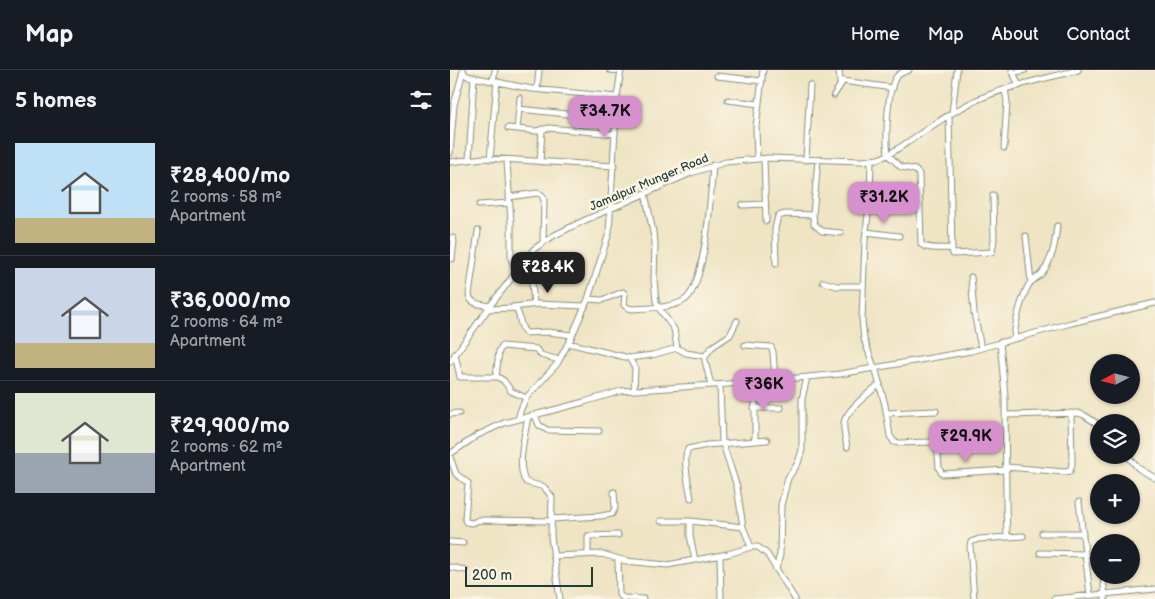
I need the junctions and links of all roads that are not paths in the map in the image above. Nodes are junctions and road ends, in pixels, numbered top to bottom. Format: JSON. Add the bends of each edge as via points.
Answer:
{"nodes":[{"id":1,"x":463,"y":70,"type":"edge"},
{"id":2,"x":495,"y":70,"type":"edge"},
{"id":3,"x":539,"y":70,"type":"edge"},
{"id":4,"x":610,"y":70,"type":"edge"},
{"id":5,"x":764,"y":70,"type":"edge"},
{"id":6,"x":839,"y":70,"type":"edge"},
{"id":7,"x":909,"y":70,"type":"edge"},
{"id":8,"x":956,"y":70,"type":"edge"},
{"id":9,"x":1025,"y":70,"type":"edge"},
{"id":10,"x":1078,"y":70,"type":"edge"},
{"id":11,"x":620,"y":71,"type":"edge"},
{"id":12,"x":901,"y":71,"type":"edge"},
{"id":13,"x":1012,"y":71,"type":"edge"},
{"id":14,"x":717,"y":76,"type":"dead end"},
{"id":15,"x":474,"y":77,"type":"junction"},
{"id":16,"x":495,"y":81,"type":"junction"},
{"id":17,"x":762,"y":81,"type":"junction"},
{"id":18,"x":840,"y":83,"type":"junction"},
{"id":19,"x":810,"y":85,"type":"dead end"},
{"id":20,"x":1019,"y":86,"type":"junction"},
{"id":21,"x":893,"y":88,"type":"junction"},
{"id":22,"x":537,"y":89,"type":"junction"},
{"id":23,"x":1005,"y":89,"type":"junction"},
{"id":24,"x":834,"y":95,"type":"dead end"},
{"id":25,"x":617,"y":97,"type":"junction"},
{"id":26,"x":520,"y":98,"type":"dead end"},
{"id":27,"x":728,"y":100,"type":"dead end"},
{"id":28,"x":759,"y":104,"type":"junction"},
{"id":29,"x":519,"y":109,"type":"junction"},
{"id":30,"x":950,"y":114,"type":"junction"},
{"id":31,"x":615,"y":120,"type":"junction"},
{"id":32,"x":508,"y":128,"type":"dead end"},
{"id":33,"x":517,"y":129,"type":"junction"},
{"id":34,"x":542,"y":129,"type":"junction"},
{"id":35,"x":615,"y":134,"type":"junction"},
{"id":36,"x":1004,"y":148,"type":"dead end"},
{"id":37,"x":450,"y":153,"type":"edge"},
{"id":38,"x":888,"y":155,"type":"junction"},
{"id":39,"x":764,"y":158,"type":"junction"},
{"id":40,"x":490,"y":159,"type":"junction"},
{"id":41,"x":756,"y":159,"type":"junction"},
{"id":42,"x":469,"y":160,"type":"junction"},
{"id":43,"x":507,"y":160,"type":"junction"},
{"id":44,"x":806,"y":160,"type":"junction"},
{"id":45,"x":818,"y":160,"type":"junction"},
{"id":46,"x":871,"y":161,"type":"junction"},
{"id":47,"x":450,"y":162,"type":"edge"},
{"id":48,"x":540,"y":162,"type":"junction"},
{"id":49,"x":713,"y":165,"type":"junction"},
{"id":50,"x":614,"y":166,"type":"junction"},
{"id":51,"x":646,"y":193,"type":"junction"},
{"id":52,"x":993,"y":195,"type":"dead end"},
{"id":53,"x":508,"y":197,"type":"junction"},
{"id":54,"x":509,"y":203,"type":"junction"},
{"id":55,"x":766,"y":204,"type":"junction"},
{"id":56,"x":742,"y":205,"type":"dead end"},
{"id":57,"x":479,"y":206,"type":"dead end"},
{"id":58,"x":611,"y":208,"type":"junction"},
{"id":59,"x":813,"y":215,"type":"junction"},
{"id":60,"x":766,"y":221,"type":"dead end"},
{"id":61,"x":1057,"y":226,"type":"dead end"},
{"id":62,"x":478,"y":231,"type":"dead end"},
{"id":63,"x":866,"y":232,"type":"junction"},
{"id":64,"x":841,"y":233,"type":"dead end"},
{"id":65,"x":899,"y":236,"type":"dead end"},
{"id":66,"x":1026,"y":236,"type":"dead end"},
{"id":67,"x":450,"y":238,"type":"edge"},
{"id":68,"x":543,"y":242,"type":"junction"},
{"id":69,"x":952,"y":248,"type":"junction"},
{"id":70,"x":452,"y":259,"type":"dead end"},
{"id":71,"x":776,"y":264,"type":"dead end"},
{"id":72,"x":516,"y":271,"type":"junction"},
{"id":73,"x":971,"y":277,"type":"dead end"},
{"id":74,"x":823,"y":282,"type":"dead end"},
{"id":75,"x":1031,"y":282,"type":"junction"},
{"id":76,"x":532,"y":283,"type":"dead end"},
{"id":77,"x":863,"y":286,"type":"junction"},
{"id":78,"x":588,"y":299,"type":"junction"},
{"id":79,"x":1155,"y":303,"type":"edge"},
{"id":80,"x":534,"y":305,"type":"junction"},
{"id":81,"x":585,"y":306,"type":"junction"},
{"id":82,"x":489,"y":307,"type":"junction"},
{"id":83,"x":512,"y":307,"type":"junction"},
{"id":84,"x":658,"y":307,"type":"junction"},
{"id":85,"x":738,"y":321,"type":"dead end"},
{"id":86,"x":572,"y":335,"type":"junction"},
{"id":87,"x":1014,"y":339,"type":"junction"},
{"id":88,"x":1000,"y":342,"type":"junction"},
{"id":89,"x":568,"y":344,"type":"junction"},
{"id":90,"x":744,"y":345,"type":"dead end"},
{"id":91,"x":677,"y":348,"type":"junction"},
{"id":92,"x":981,"y":348,"type":"junction"},
{"id":93,"x":455,"y":354,"type":"junction"},
{"id":94,"x":706,"y":356,"type":"junction"},
{"id":95,"x":629,"y":358,"type":"junction"},
{"id":96,"x":559,"y":360,"type":"junction"},
{"id":97,"x":450,"y":362,"type":"edge"},
{"id":98,"x":875,"y":367,"type":"junction"},
{"id":99,"x":496,"y":377,"type":"junction"},
{"id":100,"x":807,"y":378,"type":"junction"},
{"id":101,"x":776,"y":380,"type":"junction"},
{"id":102,"x":755,"y":382,"type":"junction"},
{"id":103,"x":712,"y":384,"type":"junction"},
{"id":104,"x":880,"y":384,"type":"junction"},
{"id":105,"x":720,"y":385,"type":"junction"},
{"id":106,"x":634,"y":390,"type":"junction"},
{"id":107,"x":526,"y":398,"type":"junction"},
{"id":108,"x":754,"y":408,"type":"junction"},
{"id":109,"x":781,"y":408,"type":"dead end"},
{"id":110,"x":936,"y":411,"type":"dead end"},
{"id":111,"x":459,"y":413,"type":"dead end"},
{"id":112,"x":886,"y":413,"type":"junction"},
{"id":113,"x":1071,"y":413,"type":"junction"},
{"id":114,"x":450,"y":414,"type":"edge"},
{"id":115,"x":535,"y":415,"type":"junction"},
{"id":116,"x":1006,"y":415,"type":"junction"},
{"id":117,"x":528,"y":417,"type":"junction"},
{"id":118,"x":518,"y":419,"type":"junction"},
{"id":119,"x":1090,"y":419,"type":"edge"},
{"id":120,"x":599,"y":431,"type":"dead end"},
{"id":121,"x":754,"y":440,"type":"junction"},
{"id":122,"x":767,"y":440,"type":"dead end"},
{"id":123,"x":937,"y":442,"type":"junction"},
{"id":124,"x":961,"y":442,"type":"dead end"},
{"id":125,"x":723,"y":445,"type":"junction"},
{"id":126,"x":847,"y":447,"type":"dead end"},
{"id":127,"x":450,"y":456,"type":"edge"},
{"id":128,"x":1135,"y":464,"type":"edge"},
{"id":129,"x":1006,"y":468,"type":"junction"},
{"id":130,"x":1155,"y":478,"type":"edge"},
{"id":131,"x":614,"y":492,"type":"dead end"},
{"id":132,"x":691,"y":498,"type":"dead end"},
{"id":133,"x":1079,"y":502,"type":"dead end"},
{"id":134,"x":551,"y":520,"type":"junction"},
{"id":135,"x":660,"y":521,"type":"dead end"},
{"id":136,"x":690,"y":521,"type":"junction"},
{"id":137,"x":743,"y":527,"type":"junction"},
{"id":138,"x":1042,"y":533,"type":"dead end"},
{"id":139,"x":1083,"y":533,"type":"junction"},
{"id":140,"x":618,"y":535,"type":"dead end"},
{"id":141,"x":1022,"y":536,"type":"dead end"},
{"id":142,"x":1007,"y":537,"type":"junction"},
{"id":143,"x":450,"y":542,"type":"edge"},
{"id":144,"x":463,"y":543,"type":"dead end"},
{"id":145,"x":751,"y":547,"type":"junction"},
{"id":146,"x":1040,"y":553,"type":"dead end"},
{"id":147,"x":588,"y":554,"type":"junction"},
{"id":148,"x":1085,"y":554,"type":"junction"},
{"id":149,"x":553,"y":556,"type":"junction"},
{"id":150,"x":720,"y":556,"type":"junction"},
{"id":151,"x":618,"y":560,"type":"junction"},
{"id":152,"x":695,"y":560,"type":"junction"},
{"id":153,"x":450,"y":567,"type":"edge"},
{"id":154,"x":776,"y":569,"type":"junction"},
{"id":155,"x":465,"y":570,"type":"dead end"},
{"id":156,"x":1104,"y":584,"type":"edge"},
{"id":157,"x":1155,"y":589,"type":"edge"},
{"id":158,"x":1090,"y":595,"type":"junction"},
{"id":159,"x":1105,"y":597,"type":"edge"},
{"id":160,"x":560,"y":599,"type":"edge"},
{"id":161,"x":643,"y":599,"type":"edge"},
{"id":162,"x":721,"y":599,"type":"edge"},
{"id":163,"x":795,"y":599,"type":"edge"},
{"id":164,"x":974,"y":599,"type":"edge"},
{"id":165,"x":1054,"y":599,"type":"edge"}],
"edges":[{"from":1,"to":15,"type":"street","via":[[465,75]]},
{"from":1,"to":37,"type":"street","via":[[454,105]]},
{"from":2,"to":16,"type":"street"},
{"from":3,"to":22,"type":"street"},
{"from":4,"to":11,"type":"street"},
{"from":5,"to":17,"type":"street"},
{"from":6,"to":18,"type":"street"},
{"from":7,"to":12,"type":"street"},
{"from":8,"to":30,"type":"street"},
{"from":9,"to":13,"type":"street"},
{"from":10,"to":20,"type":"street","name":"Jamalpur Munger Road"},
{"from":11,"to":25,"type":"street"},
{"from":12,"to":21,"type":"street"},
{"from":13,"to":20,"type":"street"},
{"from":14,"to":17,"type":"street"},
{"from":15,"to":16,"type":"street"},
{"from":15,"to":42,"type":"street"},
{"from":16,"to":22,"type":"street"},
{"from":16,"to":40,"type":"street"},
{"from":17,"to":28,"type":"street"},
{"from":18,"to":21,"type":"street","via":[[847,80]]},
{"from":18,"to":24,"type":"street"},
{"from":19,"to":44,"type":"street"},
{"from":20,"to":23,"type":"street","name":"Jamalpur Munger Road"},
{"from":21,"to":38,"type":"street","via":[[887,125]]},
{"from":22,"to":25,"type":"street"},
{"from":23,"to":30,"type":"street","name":"Jamalpur Munger Road"},
{"from":23,"to":36,"type":"street"},
{"from":25,"to":31,"type":"street"},
{"from":26,"to":29,"type":"street"},
{"from":27,"to":28,"type":"street"},
{"from":28,"to":41,"type":"street"},
{"from":29,"to":31,"type":"street"},
{"from":29,"to":33,"type":"street"},
{"from":30,"to":38,"type":"street","name":"Jamalpur Munger Road"},
{"from":30,"to":69,"type":"street"},
{"from":31,"to":35,"type":"street"},
{"from":32,"to":33,"type":"street"},
{"from":33,"to":34,"type":"street"},
{"from":34,"to":35,"type":"street"},
{"from":34,"to":48,"type":"street"},
{"from":35,"to":50,"type":"street"},
{"from":38,"to":46,"type":"street","name":"Jamalpur Munger Road"},
{"from":38,"to":69,"type":"street","via":[[901,167],[919,174],[922,246]]},
{"from":39,"to":41,"type":"street","name":"Jamalpur Munger Road"},
{"from":39,"to":44,"type":"street","name":"Jamalpur Munger Road"},
{"from":39,"to":55,"type":"street"},
{"from":40,"to":42,"type":"street"},
{"from":40,"to":43,"type":"street"},
{"from":41,"to":49,"type":"street","name":"Jamalpur Munger Road"},
{"from":42,"to":47,"type":"street"},
{"from":43,"to":48,"type":"street"},
{"from":43,"to":53,"type":"street"},
{"from":44,"to":45,"type":"street","name":"Jamalpur Munger Road"},
{"from":45,"to":46,"type":"street","name":"Jamalpur Munger Road"},
{"from":45,"to":59,"type":"street"},
{"from":46,"to":63,"type":"street"},
{"from":48,"to":50,"type":"street"},
{"from":49,"to":51,"type":"street","name":"Jamalpur Munger Road"},
{"from":49,"to":84,"type":"street","via":[[707,227],[696,283],[685,300]]},
{"from":50,"to":58,"type":"street"},
{"from":51,"to":58,"type":"street","name":"Jamalpur Munger Road"},
{"from":51,"to":84,"type":"street","via":[[655,242],[654,280]]},
{"from":52,"to":69,"type":"street","via":[[992,252],[955,254]]},
{"from":53,"to":54,"type":"street"},
{"from":53,"to":68,"type":"street","via":[[542,195]]},
{"from":54,"to":57,"type":"street"},
{"from":54,"to":72,"type":"street","via":[[511,258]]},
{"from":55,"to":56,"type":"street"},
{"from":55,"to":60,"type":"street"},
{"from":58,"to":68,"type":"street","name":"Jamalpur Munger Road"},
{"from":58,"to":78,"type":"street","via":[[609,233]]},
{"from":59,"to":64,"type":"street","via":[[818,229]]},
{"from":59,"to":71,"type":"street","via":[[778,216]]},
{"from":61,"to":75,"type":"street","via":[[1054,252],[1041,274]]},
{"from":62,"to":82,"type":"street","via":[[469,295],[474,303]]},
{"from":63,"to":65,"type":"street"},
{"from":63,"to":77,"type":"street"},
{"from":66,"to":75,"type":"street"},
{"from":67,"to":70,"type":"street","via":[[454,241]]},
{"from":68,"to":72,"type":"street","name":"Jamalpur Munger Road"},
{"from":72,"to":82,"type":"street","name":"Jamalpur Munger Road"},
{"from":73,"to":92,"type":"street"},
{"from":74,"to":77,"type":"street","via":[[837,286]]},
{"from":75,"to":87,"type":"street","via":[[1016,321]]},
{"from":76,"to":80,"type":"street"},
{"from":77,"to":98,"type":"street","via":[[862,330]]},
{"from":78,"to":81,"type":"street"},
{"from":78,"to":84,"type":"street","via":[[602,300],[623,292],[626,307]]},
{"from":79,"to":87,"type":"street"},
{"from":80,"to":81,"type":"street"},
{"from":80,"to":83,"type":"street"},
{"from":81,"to":86,"type":"street"},
{"from":82,"to":83,"type":"street"},
{"from":82,"to":93,"type":"street","name":"Jamalpur Munger Road"},
{"from":83,"to":86,"type":"street","via":[[518,310],[526,333]]},
{"from":84,"to":91,"type":"street","via":[[674,329]]},
{"from":85,"to":94,"type":"street","via":[[730,335],[712,347]]},
{"from":86,"to":89,"type":"street"},
{"from":87,"to":88,"type":"street"},
{"from":88,"to":92,"type":"street"},
{"from":88,"to":116,"type":"street"},
{"from":89,"to":95,"type":"street"},
{"from":89,"to":96,"type":"street"},
{"from":90,"to":101,"type":"street","via":[[770,347]]},
{"from":91,"to":94,"type":"street"},
{"from":91,"to":95,"type":"street"},
{"from":92,"to":98,"type":"street"},
{"from":93,"to":97,"type":"street","name":"Jamalpur Munger Road"},
{"from":93,"to":99,"type":"street","via":[[461,378]]},
{"from":94,"to":103,"type":"street"},
{"from":95,"to":106,"type":"street","via":[[635,368]]},
{"from":96,"to":99,"type":"street","via":[[536,349],[502,346]]},
{"from":96,"to":107,"type":"street"},
{"from":98,"to":100,"type":"street"},
{"from":98,"to":104,"type":"street"},
{"from":99,"to":107,"type":"street","via":[[502,379],[511,391]]},
{"from":100,"to":101,"type":"street"},
{"from":100,"to":154,"type":"street","via":[[802,403],[802,450],[788,478],[781,505],[780,555]]},
{"from":101,"to":102,"type":"street"},
{"from":102,"to":105,"type":"street"},
{"from":102,"to":108,"type":"street"},
{"from":103,"to":105,"type":"street"},
{"from":103,"to":106,"type":"street"},
{"from":104,"to":112,"type":"street"},
{"from":104,"to":126,"type":"street","via":[[846,418]]},
{"from":105,"to":125,"type":"street"},
{"from":106,"to":115,"type":"street"},
{"from":107,"to":118,"type":"street"},
{"from":108,"to":109,"type":"street"},
{"from":108,"to":121,"type":"street"},
{"from":110,"to":112,"type":"street"},
{"from":111,"to":114,"type":"street"},
{"from":112,"to":123,"type":"street","via":[[890,436],[896,443]]},
{"from":113,"to":116,"type":"street"},
{"from":113,"to":119,"type":"street"},
{"from":113,"to":129,"type":"street","via":[[1070,471]]},
{"from":115,"to":117,"type":"street"},
{"from":115,"to":120,"type":"street","via":[[539,425],[547,430]]},
{"from":116,"to":129,"type":"street"},
{"from":117,"to":118,"type":"street"},
{"from":117,"to":134,"type":"street","via":[[523,477],[526,482],[544,487],[550,493]]},
{"from":118,"to":127,"type":"street","via":[[490,429]]},
{"from":121,"to":122,"type":"street"},
{"from":121,"to":125,"type":"street"},
{"from":123,"to":124,"type":"street"},
{"from":123,"to":129,"type":"street","via":[[942,474]]},
{"from":125,"to":132,"type":"street","via":[[695,447],[686,451]]},
{"from":125,"to":137,"type":"street","via":[[737,487]]},
{"from":127,"to":134,"type":"street","via":[[456,474],[468,483],[466,522]]},
{"from":128,"to":130,"type":"street"},
{"from":129,"to":142,"type":"street"},
{"from":131,"to":134,"type":"street","via":[[612,514]]},
{"from":133,"to":139,"type":"street"},
{"from":134,"to":149,"type":"street"},
{"from":135,"to":136,"type":"street"},
{"from":136,"to":137,"type":"street"},
{"from":136,"to":152,"type":"street"},
{"from":137,"to":145,"type":"street"},
{"from":138,"to":139,"type":"street"},
{"from":139,"to":148,"type":"street"},
{"from":140,"to":147,"type":"street","via":[[588,536]]},
{"from":141,"to":142,"type":"street"},
{"from":142,"to":164,"type":"street","via":[[971,542]]},
{"from":143,"to":144,"type":"street"},
{"from":145,"to":150,"type":"street"},
{"from":145,"to":154,"type":"street","via":[[761,548]]},
{"from":146,"to":148,"type":"street"},
{"from":147,"to":149,"type":"street"},
{"from":147,"to":151,"type":"street","via":[[602,554]]},
{"from":148,"to":158,"type":"street"},
{"from":149,"to":160,"type":"street"},
{"from":150,"to":152,"type":"street"},
{"from":150,"to":162,"type":"street"},
{"from":151,"to":152,"type":"street","via":[[667,565]]},
{"from":151,"to":161,"type":"street","via":[[619,595]]},
{"from":153,"to":155,"type":"street"},
{"from":154,"to":163,"type":"street"},
{"from":156,"to":159,"type":"street"},
{"from":157,"to":159,"type":"street"},
{"from":158,"to":159,"type":"street"},
{"from":158,"to":165,"type":"street"}]}
